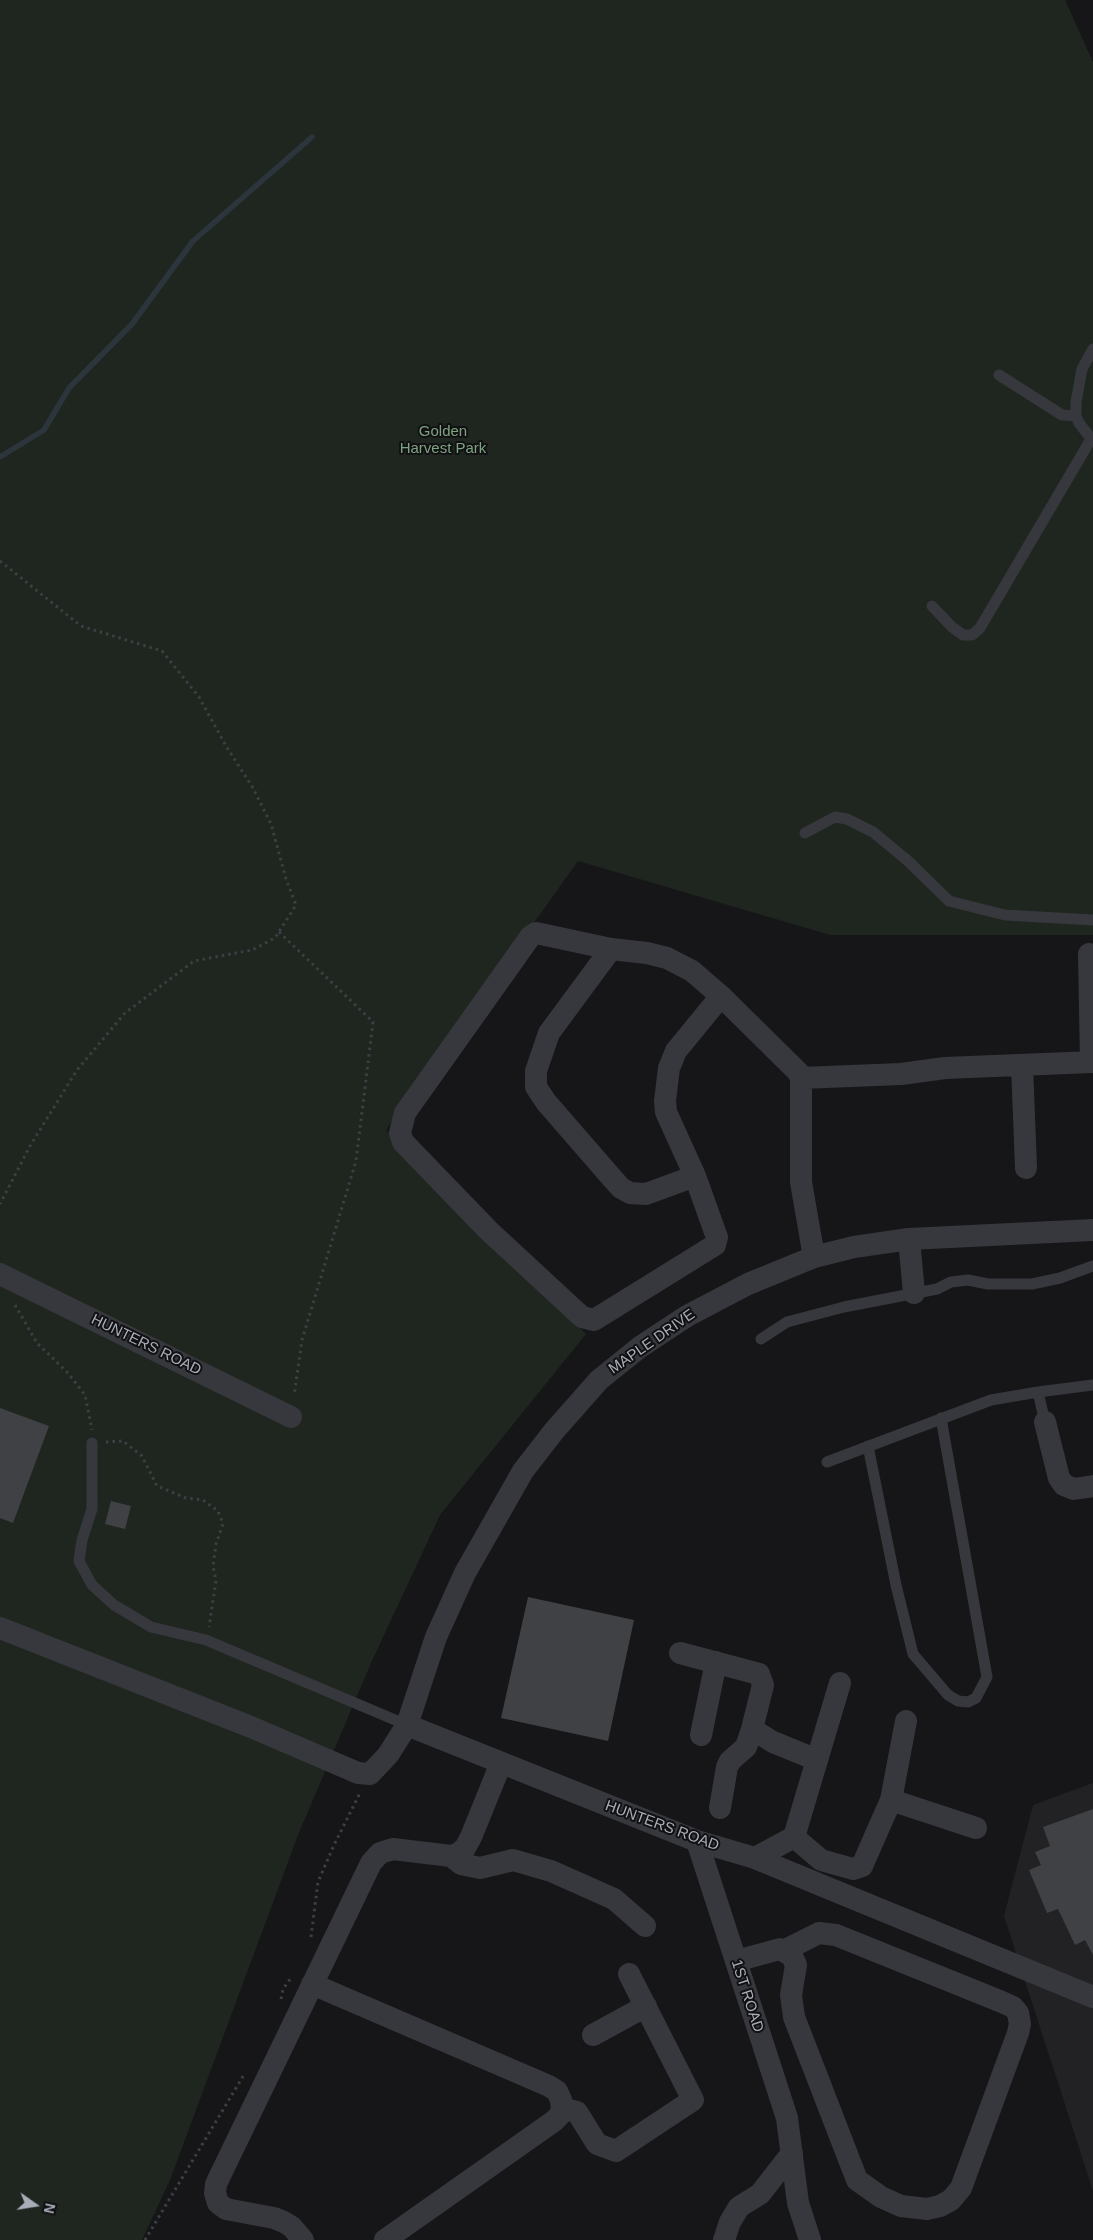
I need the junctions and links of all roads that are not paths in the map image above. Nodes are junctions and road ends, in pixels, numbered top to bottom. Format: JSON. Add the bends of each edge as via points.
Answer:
{"nodes":[{"id":1,"x":1093,"y":349,"type":"edge"},
{"id":2,"x":999,"y":375,"type":"dead end"},
{"id":3,"x":1076,"y":416,"type":"junction"},
{"id":4,"x":1092,"y":440,"type":"edge"},
{"id":5,"x":932,"y":606,"type":"dead end"},
{"id":6,"x":805,"y":833,"type":"dead end"},
{"id":7,"x":1093,"y":920,"type":"edge"},
{"id":8,"x":611,"y":949,"type":"junction"},
{"id":9,"x":1089,"y":954,"type":"dead end"},
{"id":10,"x":721,"y":996,"type":"junction"},
{"id":11,"x":1092,"y":1062,"type":"edge"},
{"id":12,"x":1022,"y":1065,"type":"junction"},
{"id":13,"x":801,"y":1078,"type":"junction"},
{"id":14,"x":1026,"y":1168,"type":"dead end"},
{"id":15,"x":695,"y":1176,"type":"junction"},
{"id":16,"x":1093,"y":1230,"type":"edge"},
{"id":17,"x":909,"y":1239,"type":"junction"},
{"id":18,"x":814,"y":1257,"type":"junction"},
{"id":19,"x":1093,"y":1266,"type":"edge"},
{"id":20,"x":0,"y":1274,"type":"edge"},
{"id":21,"x":914,"y":1293,"type":"junction"},
{"id":22,"x":761,"y":1339,"type":"dead end"},
{"id":23,"x":1093,"y":1385,"type":"edge"},
{"id":24,"x":1038,"y":1392,"type":"junction"},
{"id":25,"x":291,"y":1417,"type":"road end"},
{"id":26,"x":941,"y":1418,"type":"junction"},
{"id":27,"x":1045,"y":1422,"type":"joint"},
{"id":28,"x":92,"y":1443,"type":"road end"},
{"id":29,"x":868,"y":1446,"type":"junction"},
{"id":30,"x":828,"y":1462,"type":"dead end"},
{"id":31,"x":1093,"y":1486,"type":"edge"},
{"id":32,"x":0,"y":1628,"type":"edge"},
{"id":33,"x":680,"y":1653,"type":"dead end"},
{"id":34,"x":716,"y":1662,"type":"junction"},
{"id":35,"x":840,"y":1683,"type":"dead end"},
{"id":36,"x":906,"y":1721,"type":"dead end"},
{"id":37,"x":407,"y":1725,"type":"junction"},
{"id":38,"x":752,"y":1729,"type":"junction"},
{"id":39,"x":701,"y":1735,"type":"dead end"},
{"id":40,"x":816,"y":1760,"type":"junction"},
{"id":41,"x":501,"y":1763,"type":"junction"},
{"id":42,"x":891,"y":1800,"type":"junction"},
{"id":43,"x":720,"y":1808,"type":"dead end"},
{"id":44,"x":976,"y":1828,"type":"dead end"},
{"id":45,"x":794,"y":1836,"type":"junction"},
{"id":46,"x":697,"y":1841,"type":"junction"},
{"id":47,"x":451,"y":1856,"type":"junction"},
{"id":48,"x":755,"y":1858,"type":"junction"},
{"id":49,"x":645,"y":1926,"type":"dead end"},
{"id":50,"x":785,"y":1950,"type":"junction"},
{"id":51,"x":736,"y":1961,"type":"junction"},
{"id":52,"x":629,"y":1974,"type":"dead end"},
{"id":53,"x":303,"y":1979,"type":"junction"},
{"id":54,"x":1093,"y":1996,"type":"edge"},
{"id":55,"x":646,"y":2006,"type":"junction"},
{"id":56,"x":593,"y":2035,"type":"dead end"},
{"id":57,"x":563,"y":2108,"type":"junction"},
{"id":58,"x":792,"y":2154,"type":"junction"},
{"id":59,"x":303,"y":2240,"type":"edge"},
{"id":60,"x":385,"y":2240,"type":"edge"},
{"id":61,"x":724,"y":2240,"type":"edge"},
{"id":62,"x":810,"y":2240,"type":"edge"}],
"edges":[{"from":1,"to":3,"type":"lane","via":[[1082,369]]},
{"from":2,"to":3,"type":"lane","via":[[1062,414]]},
{"from":3,"to":4,"type":"lane"},
{"from":4,"to":5,"type":"lane","via":[[980,628],[972,635],[963,636]]},
{"from":6,"to":7,"type":"lane","via":[[835,818],[847,819],[873,832],[949,901],[1005,915]]},
{"from":8,"to":10,"type":"street","via":[[667,958],[692,971]]},
{"from":8,"to":15,"type":"street","via":[[549,1034],[536,1071],[536,1087],[621,1188],[630,1193],[646,1194]]},
{"from":8,"to":15,"type":"street","via":[[543,934],[536,933],[530,937],[405,1114],[400,1133],[403,1142],[488,1230],[587,1320],[600,1317],[715,1245],[717,1237]]},
{"from":9,"to":11,"type":"street"},
{"from":10,"to":13,"type":"street"},
{"from":10,"to":15,"type":"street","via":[[676,1051],[669,1068],[666,1112]]},
{"from":11,"to":12,"type":"street"},
{"from":12,"to":13,"type":"street"},
{"from":12,"to":14,"type":"street"},
{"from":13,"to":18,"type":"street","via":[[801,1182]]},
{"from":16,"to":17,"type":"street","name":"MAPLE DRIVE"},
{"from":17,"to":18,"type":"street","name":"MAPLE DRIVE"},
{"from":17,"to":21,"type":"street"},
{"from":18,"to":37,"type":"street","name":"MAPLE DRIVE","via":[[748,1284],[687,1316],[640,1347],[599,1380],[524,1471],[465,1573],[436,1638]]},
{"from":19,"to":21,"type":"lane","via":[[1032,1284],[988,1284],[968,1280]]},
{"from":20,"to":25,"type":"street","name":"HUNTERS ROAD"},
{"from":21,"to":22,"type":"lane","via":[[787,1322]]},
{"from":23,"to":24,"type":"lane"},
{"from":24,"to":26,"type":"lane","via":[[991,1400]]},
{"from":24,"to":27,"type":"lane"},
{"from":26,"to":29,"type":"lane"},
{"from":26,"to":29,"type":"lane","via":[[987,1677],[976,1698],[968,1702],[958,1701],[948,1694],[913,1654]]},
{"from":27,"to":31,"type":"street","via":[[1059,1478],[1064,1485],[1074,1489]]},
{"from":28,"to":37,"type":"lane","via":[[92,1509],[79,1561],[92,1585],[114,1605],[151,1627],[206,1640]]},
{"from":29,"to":30,"type":"lane"},
{"from":32,"to":37,"type":"street","via":[[358,1773],[370,1774],[388,1755]]},
{"from":33,"to":34,"type":"street"},
{"from":34,"to":38,"type":"street","via":[[759,1674],[763,1685]]},
{"from":34,"to":39,"type":"street"},
{"from":35,"to":40,"type":"street"},
{"from":36,"to":42,"type":"street"},
{"from":37,"to":41,"type":"street","name":"HUNTERS ROAD"},
{"from":38,"to":40,"type":"street","via":[[773,1742]]},
{"from":38,"to":43,"type":"street","via":[[746,1746],[730,1761],[724,1774]]},
{"from":40,"to":45,"type":"street"},
{"from":41,"to":46,"type":"street","name":"HUNTERS ROAD"},
{"from":41,"to":47,"type":"street","via":[[471,1838],[465,1848]]},
{"from":42,"to":44,"type":"street"},
{"from":42,"to":45,"type":"street","via":[[868,1855],[858,1868],[846,1869],[821,1860]]},
{"from":45,"to":48,"type":"street"},
{"from":46,"to":48,"type":"street","name":"HUNTERS ROAD"},
{"from":46,"to":51,"type":"street","name":"1ST ROAD"},
{"from":47,"to":49,"type":"street","via":[[461,1864],[480,1868],[513,1860],[551,1871],[614,1899]]},
{"from":47,"to":53,"type":"street","via":[[402,1848],[380,1853]]},
{"from":48,"to":54,"type":"street","name":"HUNTERS ROAD"},
{"from":50,"to":50,"type":"street","via":[[796,1965],[792,1995],[794,2017],[857,2180],[901,2206],[927,2209],[951,2200],[960,2188],[1018,2033],[1018,2013],[1014,2007],[836,1935],[818,1933]]},
{"from":50,"to":51,"type":"street"},
{"from":51,"to":58,"type":"street","name":"1ST ROAD","via":[[787,2118]]},
{"from":52,"to":55,"type":"street"},
{"from":53,"to":57,"type":"street","via":[[549,2086],[556,2091]]},
{"from":53,"to":59,"type":"street","via":[[215,2193],[218,2203],[226,2209],[284,2222]]},
{"from":55,"to":56,"type":"street"},
{"from":55,"to":57,"type":"street","via":[[693,2100],[616,2151],[597,2144],[577,2112]]},
{"from":57,"to":60,"type":"street","via":[[554,2121]]},
{"from":58,"to":61,"type":"street","via":[[760,2194],[738,2207]]},
{"from":58,"to":62,"type":"street","name":"1ST ROAD","via":[[798,2203]]}]}
